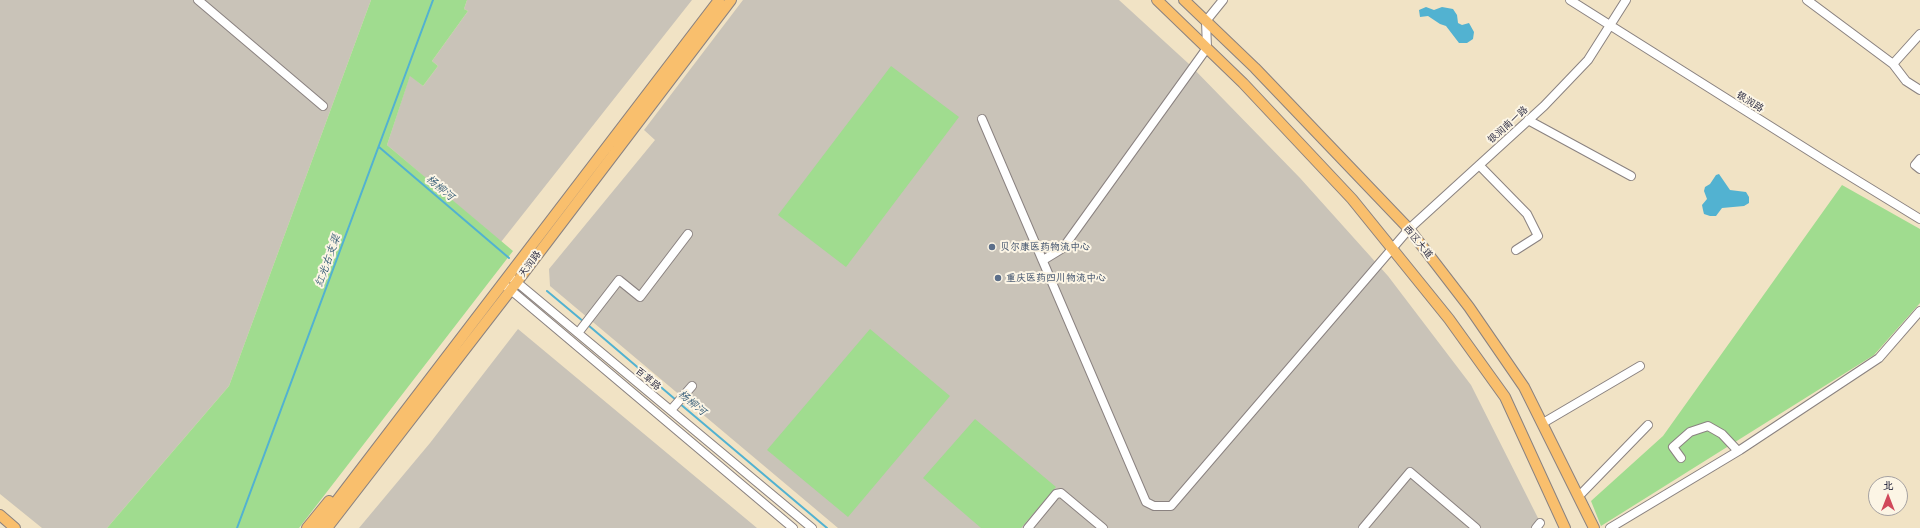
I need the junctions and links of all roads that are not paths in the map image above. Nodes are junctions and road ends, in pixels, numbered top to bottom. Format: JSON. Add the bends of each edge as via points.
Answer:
{"nodes":[{"id":1,"x":198,"y":0,"type":"edge"},
{"id":2,"x":719,"y":0,"type":"edge"},
{"id":3,"x":731,"y":0,"type":"edge"},
{"id":4,"x":1157,"y":0,"type":"edge"},
{"id":5,"x":1184,"y":0,"type":"edge"},
{"id":6,"x":1223,"y":0,"type":"edge"},
{"id":7,"x":1570,"y":0,"type":"edge"},
{"id":8,"x":1626,"y":0,"type":"edge"},
{"id":9,"x":1807,"y":0,"type":"edge"},
{"id":10,"x":1206,"y":21,"type":"junction"},
{"id":11,"x":1611,"y":26,"type":"junction"},
{"id":12,"x":1920,"y":34,"type":"edge"},
{"id":13,"x":1207,"y":48,"type":"junction"},
{"id":14,"x":1893,"y":64,"type":"junction"},
{"id":15,"x":1920,"y":90,"type":"edge"},
{"id":16,"x":323,"y":106,"type":"dead end"},
{"id":17,"x":982,"y":120,"type":"dead end"},
{"id":18,"x":1528,"y":120,"type":"junction"},
{"id":19,"x":1920,"y":159,"type":"edge"},
{"id":20,"x":1479,"y":165,"type":"junction"},
{"id":21,"x":1920,"y":169,"type":"edge"},
{"id":22,"x":1631,"y":176,"type":"dead end"},
{"id":23,"x":1920,"y":219,"type":"edge"},
{"id":24,"x":1409,"y":229,"type":"junction"},
{"id":25,"x":688,"y":234,"type":"dead end"},
{"id":26,"x":1392,"y":248,"type":"junction"},
{"id":27,"x":1516,"y":250,"type":"dead end"},
{"id":28,"x":1042,"y":258,"type":"junction"},
{"id":29,"x":510,"y":280,"type":"junction"},
{"id":30,"x":510,"y":291,"type":"junction"},
{"id":31,"x":1920,"y":312,"type":"edge"},
{"id":32,"x":578,"y":333,"type":"junction"},
{"id":33,"x":1640,"y":366,"type":"dead end"},
{"id":34,"x":692,"y":386,"type":"dead end"},
{"id":35,"x":676,"y":405,"type":"junction"},
{"id":36,"x":1543,"y":423,"type":"junction"},
{"id":37,"x":1648,"y":425,"type":"dead end"},
{"id":38,"x":1738,"y":451,"type":"junction"},
{"id":39,"x":1681,"y":458,"type":"dead end"},
{"id":40,"x":368,"y":461,"type":"junction"},
{"id":41,"x":371,"y":471,"type":"junction"},
{"id":42,"x":1579,"y":496,"type":"junction"},
{"id":43,"x":0,"y":515,"type":"edge"},
{"id":44,"x":15,"y":528,"type":"edge"},
{"id":45,"x":307,"y":528,"type":"edge"},
{"id":46,"x":316,"y":528,"type":"edge"},
{"id":47,"x":327,"y":528,"type":"edge"},
{"id":48,"x":335,"y":528,"type":"edge"},
{"id":49,"x":793,"y":528,"type":"edge"},
{"id":50,"x":812,"y":528,"type":"edge"},
{"id":51,"x":1028,"y":528,"type":"edge"},
{"id":52,"x":1103,"y":528,"type":"edge"},
{"id":53,"x":1363,"y":528,"type":"edge"},
{"id":54,"x":1476,"y":528,"type":"edge"},
{"id":55,"x":1565,"y":528,"type":"edge"},
{"id":56,"x":1594,"y":528,"type":"edge"},
{"id":57,"x":1610,"y":528,"type":"edge"}],
"edges":[{"from":1,"to":16,"type":"street"},
{"from":2,"to":29,"type":"main road","name":"天润路"},
{"from":3,"to":29,"type":"main road","name":"天润路"},
{"from":4,"to":13,"type":"main road"},
{"from":5,"to":10,"type":"main road","name":"西区大道"},
{"from":6,"to":10,"type":"street"},
{"from":7,"to":11,"type":"street","name":"银润路"},
{"from":8,"to":11,"type":"street","name":"银润南一路"},
{"from":9,"to":14,"type":"street"},
{"from":10,"to":13,"type":"street"},
{"from":10,"to":24,"type":"main road","name":"西区大道","via":[[1255,68]]},
{"from":11,"to":18,"type":"street","name":"银润南一路","via":[[1588,60]]},
{"from":11,"to":23,"type":"street","name":"银润路","via":[[1805,153]]},
{"from":12,"to":14,"type":"street"},
{"from":13,"to":26,"type":"main road","via":[[1352,199]]},
{"from":13,"to":28,"type":"street","via":[[1063,248],[1045,259]]},
{"from":14,"to":15,"type":"street","via":[[1906,80]]},
{"from":17,"to":28,"type":"street"},
{"from":18,"to":20,"type":"street","name":"银润南一路"},
{"from":18,"to":22,"type":"street"},
{"from":19,"to":21,"type":"street","via":[[1915,165]]},
{"from":20,"to":24,"type":"street","name":"银润南一路"},
{"from":20,"to":27,"type":"street","via":[[1527,214],[1538,236]]},
{"from":24,"to":26,"type":"street","name":"银润南一路"},
{"from":24,"to":36,"type":"main road","name":"西区大道","via":[[1469,307],[1524,387]]},
{"from":25,"to":32,"type":"street","via":[[640,297],[619,280]]},
{"from":26,"to":28,"type":"street","name":"银润南一路","via":[[1171,506],[1154,506],[1146,502]]},
{"from":26,"to":55,"type":"main road","via":[[1449,319],[1505,397]]},
{"from":29,"to":30,"type":"main road","name":"天润路"},
{"from":29,"to":32,"type":"street","name":"百草路"},
{"from":29,"to":40,"type":"main road","name":"天润路"},
{"from":30,"to":41,"type":"main road","name":"天润路"},
{"from":30,"to":49,"type":"street"},
{"from":31,"to":38,"type":"street","via":[[1879,358]]},
{"from":32,"to":35,"type":"street","name":"百草路"},
{"from":33,"to":36,"type":"street"},
{"from":34,"to":35,"type":"street"},
{"from":35,"to":50,"type":"street","name":"百草路"},
{"from":36,"to":42,"type":"main road","name":"西区大道"},
{"from":37,"to":42,"type":"street"},
{"from":38,"to":39,"type":"street","via":[[1722,434],[1708,426],[1690,432],[1673,447]]},
{"from":38,"to":57,"type":"street"},
{"from":40,"to":45,"type":"main road","via":[[339,488]]},
{"from":40,"to":46,"type":"main road","name":"天润路"},
{"from":41,"to":47,"type":"main road","name":"天润路"},
{"from":41,"to":48,"type":"main road","via":[[353,504]]},
{"from":42,"to":56,"type":"main road","name":"西区大道"},
{"from":43,"to":44,"type":"main road"},
{"from":51,"to":52,"type":"street","via":[[1056,494],[1061,493]]},
{"from":53,"to":54,"type":"street","via":[[1410,472]]}]}
